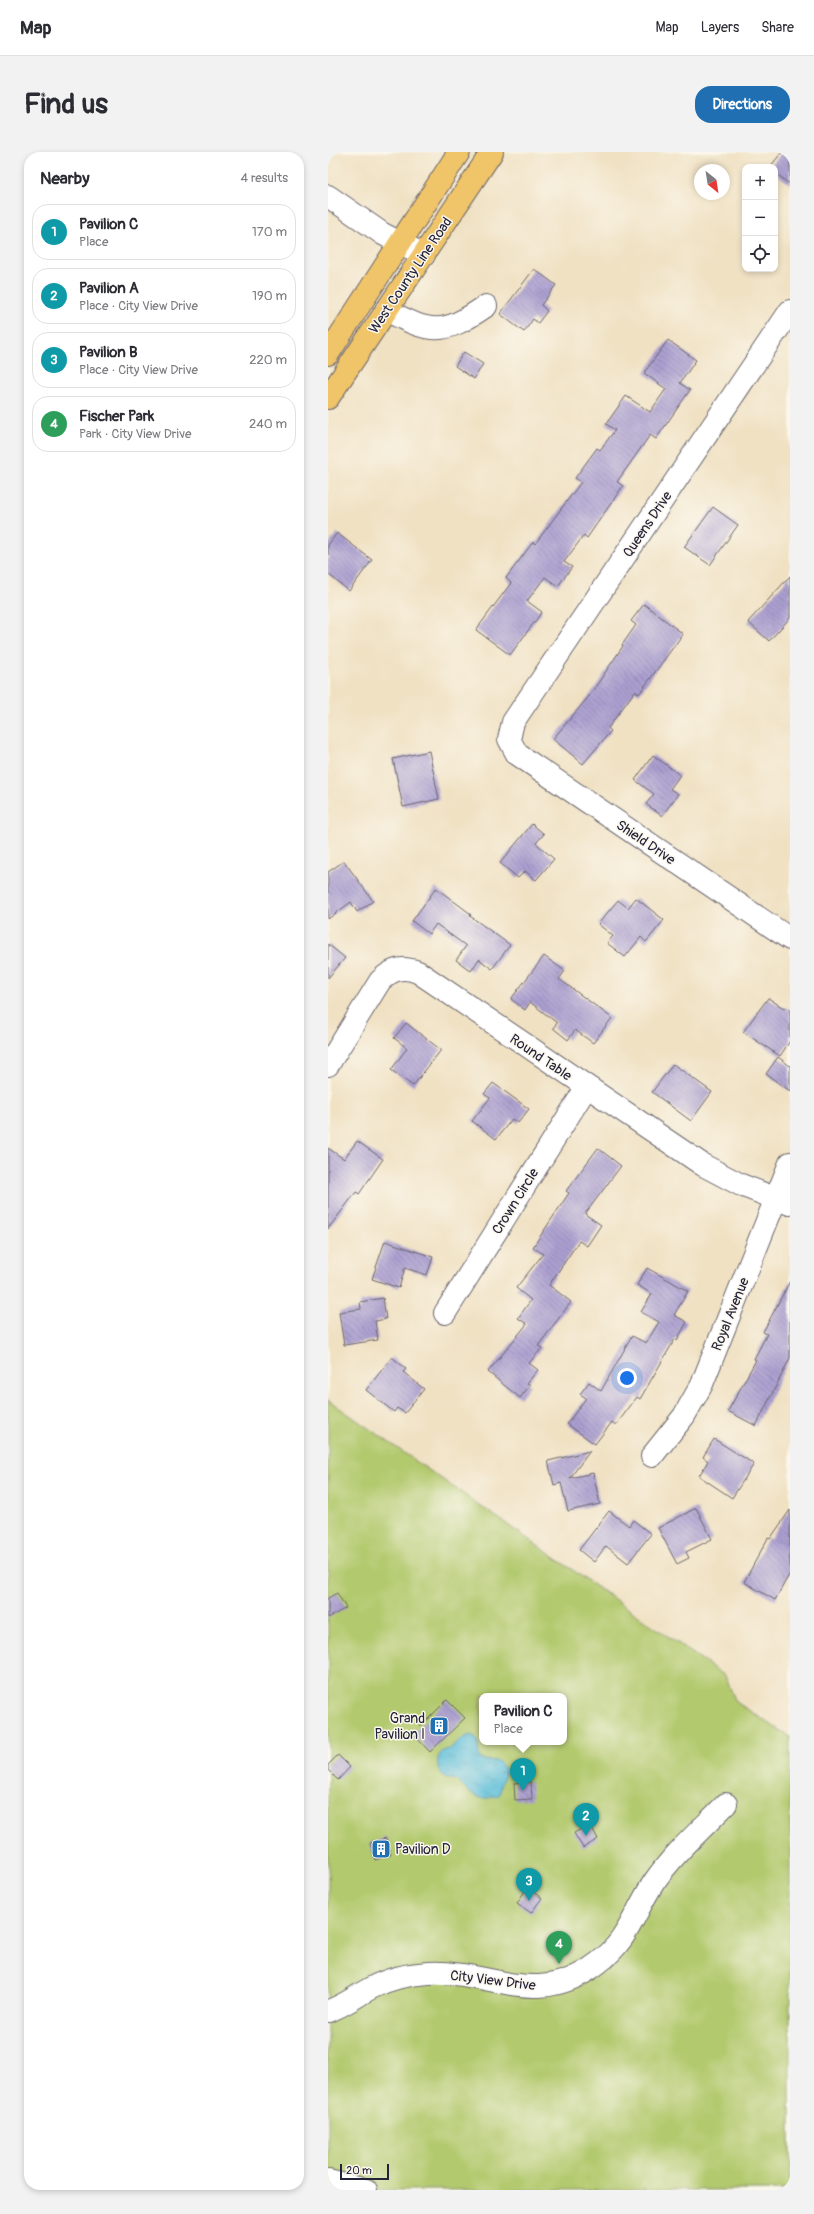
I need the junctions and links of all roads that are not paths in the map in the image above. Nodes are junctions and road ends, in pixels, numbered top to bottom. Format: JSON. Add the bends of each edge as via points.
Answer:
{"nodes":[{"id":1,"x":460,"y":152,"type":"edge"},
{"id":2,"x":492,"y":152,"type":"edge"},
{"id":3,"x":328,"y":196,"type":"edge"},
{"id":4,"x":400,"y":242,"type":"junction"},
{"id":5,"x":424,"y":255,"type":"junction"},
{"id":6,"x":486,"y":306,"type":"dead end"},
{"id":7,"x":386,"y":310,"type":"junction"},
{"id":8,"x":790,"y":311,"type":"edge"},
{"id":9,"x":328,"y":354,"type":"edge"},
{"id":10,"x":328,"y":398,"type":"edge"},
{"id":11,"x":509,"y":739,"type":"joint"},
{"id":12,"x":790,"y":939,"type":"edge"},
{"id":13,"x":328,"y":1065,"type":"edge"},
{"id":14,"x":586,"y":1088,"type":"junction"},
{"id":15,"x":790,"y":1163,"type":"edge"},
{"id":16,"x":783,"y":1201,"type":"edge"},
{"id":17,"x":444,"y":1313,"type":"dead end"},
{"id":18,"x":652,"y":1456,"type":"dead end"},
{"id":19,"x":726,"y":1804,"type":"dead end"},
{"id":20,"x":328,"y":2011,"type":"edge"},
{"id":21,"x":328,"y":2181,"type":"edge"},
{"id":22,"x":366,"y":2190,"type":"edge"}],
"edges":[{"from":1,"to":4,"type":"main road","name":"West County Line Road"},
{"from":2,"to":5,"type":"main road","name":"West County Line Road"},
{"from":3,"to":4,"type":"street","via":[[383,234]]},
{"from":4,"to":5,"type":"street"},
{"from":4,"to":9,"type":"main road","name":"West County Line Road"},
{"from":5,"to":7,"type":"main road","name":"West County Line Road"},
{"from":6,"to":7,"type":"street","via":[[452,327],[437,329],[417,326]]},
{"from":7,"to":10,"type":"main road","name":"West County Line Road"},
{"from":8,"to":11,"type":"street","name":"Queens Drive","via":[[513,722]]},
{"from":11,"to":12,"type":"street","name":"Shield Drive","via":[[517,754]]},
{"from":13,"to":14,"type":"street","name":"Round Table","via":[[380,981],[397,969],[409,968]]},
{"from":14,"to":16,"type":"street","name":"Round Table","via":[[703,1165],[740,1185]]},
{"from":14,"to":17,"type":"street","name":"Crown Circle"},
{"from":15,"to":16,"type":"street","name":"Royal Avenue"},
{"from":16,"to":18,"type":"street","name":"Royal Avenue","via":[[702,1384],[684,1416]]},
{"from":19,"to":20,"type":"street","name":"City View Drive","via":[[664,1868],[620,1944],[583,1974],[551,1985],[533,1987],[456,1974],[430,1973],[407,1976],[370,1989]]},
{"from":21,"to":22,"type":"street"}]}
